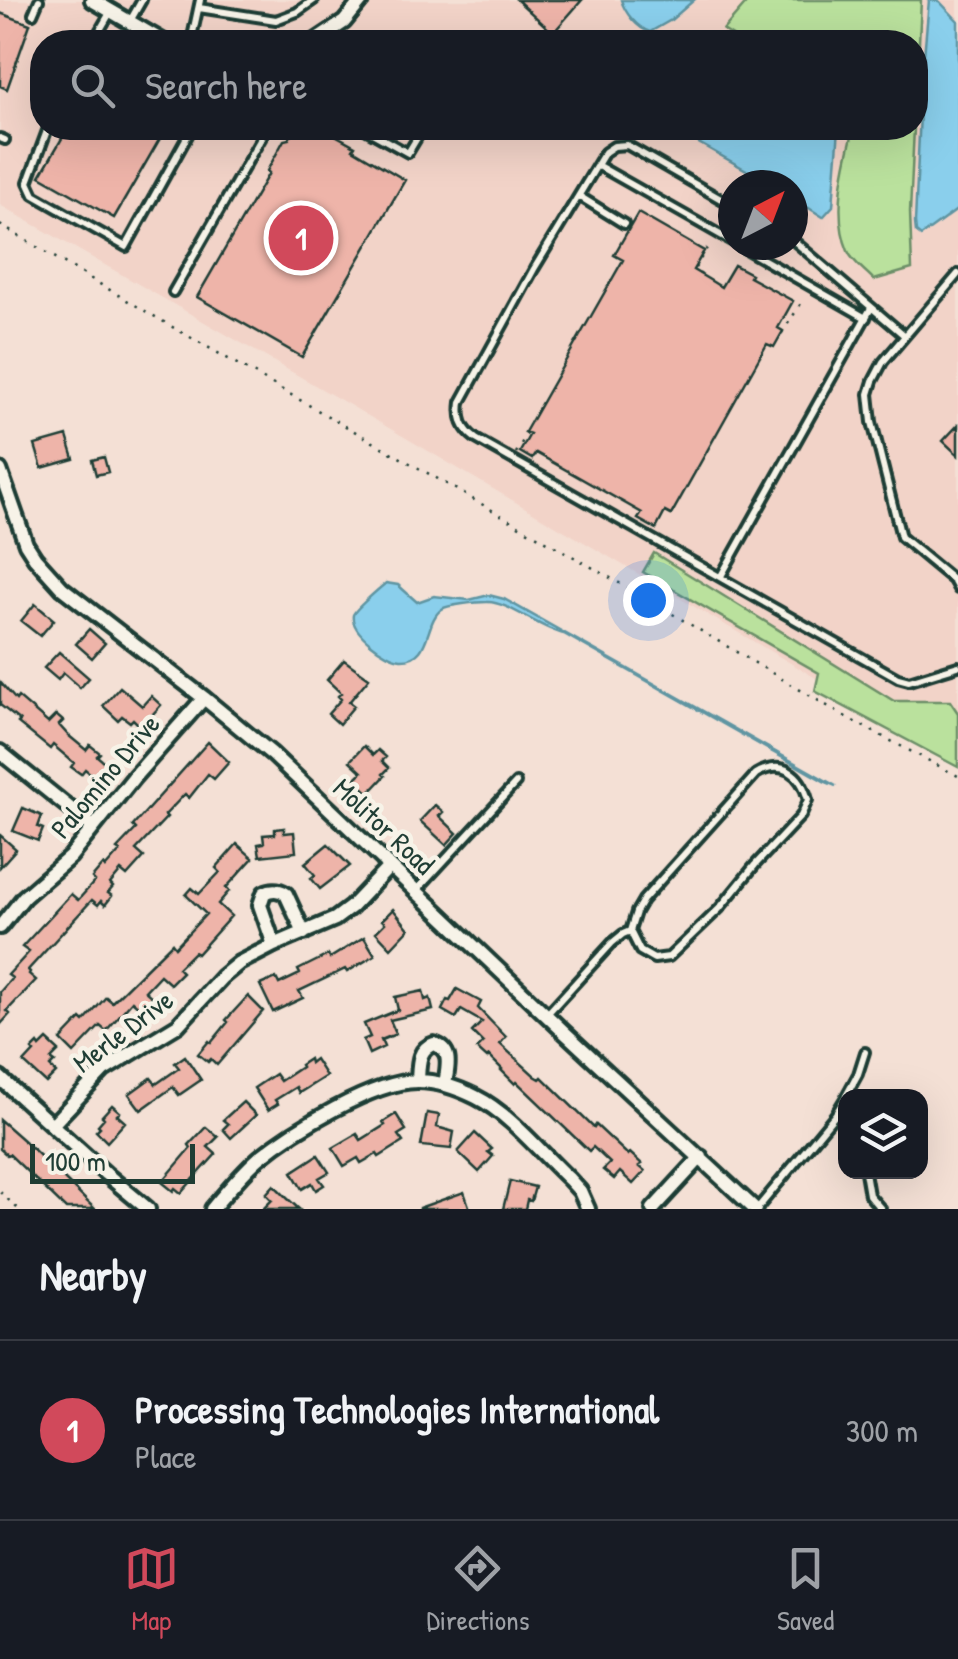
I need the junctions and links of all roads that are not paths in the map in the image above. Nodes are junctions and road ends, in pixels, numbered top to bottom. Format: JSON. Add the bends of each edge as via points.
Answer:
{"nodes":[{"id":1,"x":39,"y":0,"type":"edge"},
{"id":2,"x":92,"y":0,"type":"edge"},
{"id":3,"x":142,"y":0,"type":"edge"},
{"id":4,"x":314,"y":0,"type":"edge"},
{"id":5,"x":362,"y":0,"type":"edge"},
{"id":6,"x":200,"y":4,"type":"edge"},
{"id":7,"x":111,"y":11,"type":"junction"},
{"id":8,"x":33,"y":14,"type":"dead end"},
{"id":9,"x":130,"y":22,"type":"junction"},
{"id":10,"x":100,"y":30,"type":"edge"},
{"id":11,"x":144,"y":30,"type":"edge"},
{"id":12,"x":194,"y":30,"type":"edge"},
{"id":13,"x":332,"y":30,"type":"edge"},
{"id":14,"x":44,"y":140,"type":"edge"},
{"id":15,"x":185,"y":140,"type":"edge"},
{"id":16,"x":260,"y":140,"type":"edge"},
{"id":17,"x":385,"y":140,"type":"edge"},
{"id":18,"x":415,"y":140,"type":"edge"},
{"id":19,"x":598,"y":164,"type":"junction"},
{"id":20,"x":578,"y":196,"type":"junction"},
{"id":21,"x":718,"y":198,"type":"edge"},
{"id":22,"x":624,"y":224,"type":"dead end"},
{"id":23,"x":718,"y":234,"type":"edge"},
{"id":24,"x":808,"y":253,"type":"edge"},
{"id":25,"x":764,"y":260,"type":"edge"},
{"id":26,"x":958,"y":274,"type":"edge"},
{"id":27,"x":173,"y":292,"type":"dead end"},
{"id":28,"x":871,"y":308,"type":"junction"},
{"id":29,"x":866,"y":318,"type":"junction"},
{"id":30,"x":904,"y":335,"type":"junction"},
{"id":31,"x":0,"y":470,"type":"edge"},
{"id":32,"x":721,"y":576,"type":"junction"},
{"id":33,"x":958,"y":589,"type":"edge"},
{"id":34,"x":958,"y":666,"type":"edge"},
{"id":35,"x":204,"y":698,"type":"junction"},
{"id":36,"x":0,"y":752,"type":"edge"},
{"id":37,"x":516,"y":783,"type":"dead end"},
{"id":38,"x":93,"y":827,"type":"junction"},
{"id":39,"x":390,"y":866,"type":"junction"},
{"id":40,"x":416,"y":890,"type":"junction"},
{"id":41,"x":0,"y":927,"type":"edge"},
{"id":42,"x":630,"y":931,"type":"junction"},
{"id":43,"x":304,"y":933,"type":"junction"},
{"id":44,"x":274,"y":945,"type":"junction"},
{"id":45,"x":546,"y":1014,"type":"junction"},
{"id":46,"x":865,"y":1052,"type":"dead end"},
{"id":47,"x":0,"y":1078,"type":"edge"},
{"id":48,"x":418,"y":1081,"type":"junction"},
{"id":49,"x":445,"y":1085,"type":"junction"},
{"id":50,"x":850,"y":1089,"type":"edge"},
{"id":51,"x":838,"y":1109,"type":"edge"},
{"id":52,"x":831,"y":1119,"type":"junction"},
{"id":53,"x":838,"y":1120,"type":"edge"},
{"id":54,"x":52,"y":1125,"type":"junction"},
{"id":55,"x":701,"y":1157,"type":"junction"},
{"id":56,"x":866,"y":1179,"type":"edge"},
{"id":57,"x":148,"y":1209,"type":"edge"},
{"id":58,"x":212,"y":1209,"type":"edge"},
{"id":59,"x":588,"y":1209,"type":"edge"},
{"id":60,"x":652,"y":1209,"type":"edge"},
{"id":61,"x":756,"y":1209,"type":"edge"},
{"id":62,"x":881,"y":1209,"type":"edge"}],
"edges":[{"from":1,"to":8,"type":"lane"},
{"from":2,"to":7,"type":"street"},
{"from":3,"to":9,"type":"lane"},
{"from":4,"to":6,"type":"lane","via":[[276,20]]},
{"from":5,"to":13,"type":"street"},
{"from":6,"to":12,"type":"lane"},
{"from":7,"to":9,"type":"street"},
{"from":7,"to":10,"type":"lane"},
{"from":9,"to":11,"type":"street"},
{"from":14,"to":15,"type":"lane","via":[[28,182],[34,195],[126,247]]},
{"from":16,"to":27,"type":"lane"},
{"from":17,"to":18,"type":"lane","via":[[408,153]]},
{"from":19,"to":20,"type":"lane"},
{"from":19,"to":21,"type":"lane","via":[[614,146],[626,146]]},
{"from":19,"to":23,"type":"lane"},
{"from":20,"to":22,"type":"lane"},
{"from":20,"to":32,"type":"lane","via":[[461,402],[462,422],[476,439]]},
{"from":24,"to":28,"type":"lane"},
{"from":25,"to":29,"type":"lane"},
{"from":26,"to":30,"type":"lane"},
{"from":28,"to":29,"type":"lane"},
{"from":28,"to":30,"type":"lane"},
{"from":29,"to":32,"type":"lane"},
{"from":30,"to":33,"type":"lane","via":[[873,381],[872,422],[901,537]]},
{"from":31,"to":35,"type":"street","name":"Molitor Road","via":[[26,544],[48,574]]},
{"from":32,"to":34,"type":"lane","via":[[898,678],[910,681]]},
{"from":35,"to":38,"type":"street","name":"Palomino Drive"},
{"from":35,"to":39,"type":"street","name":"Molitor Road"},
{"from":36,"to":38,"type":"street"},
{"from":37,"to":40,"type":"lane"},
{"from":38,"to":41,"type":"street","name":"Palomino Drive"},
{"from":39,"to":40,"type":"street","name":"Molitor Road"},
{"from":39,"to":43,"type":"street","name":"Merle Drive","via":[[344,913]]},
{"from":40,"to":45,"type":"street","name":"Molitor Road"},
{"from":42,"to":42,"type":"lane","via":[[644,900],[756,774],[788,770],[800,779],[808,800],[802,816],[682,946],[654,959]]},
{"from":42,"to":45,"type":"lane"},
{"from":43,"to":44,"type":"street","name":"Merle Drive"},
{"from":43,"to":44,"type":"street","via":[[286,894],[269,890],[260,906]]},
{"from":44,"to":54,"type":"street","name":"Merle Drive","via":[[238,963],[178,1025],[104,1070]]},
{"from":45,"to":55,"type":"street","name":"Molitor Road"},
{"from":46,"to":50,"type":"lane"},
{"from":47,"to":54,"type":"street"},
{"from":48,"to":49,"type":"street"},
{"from":48,"to":49,"type":"street","via":[[421,1055],[434,1044],[448,1057]]},
{"from":48,"to":58,"type":"street","via":[[369,1092],[290,1136]]},
{"from":49,"to":59,"type":"street","via":[[501,1114],[580,1191]]},
{"from":51,"to":52,"type":"lane"},
{"from":52,"to":53,"type":"lane"},
{"from":52,"to":61,"type":"lane"},
{"from":54,"to":57,"type":"street"},
{"from":55,"to":60,"type":"street"},
{"from":55,"to":61,"type":"street","name":"Molitor Road"},
{"from":56,"to":62,"type":"lane","via":[[868,1196]]}]}
